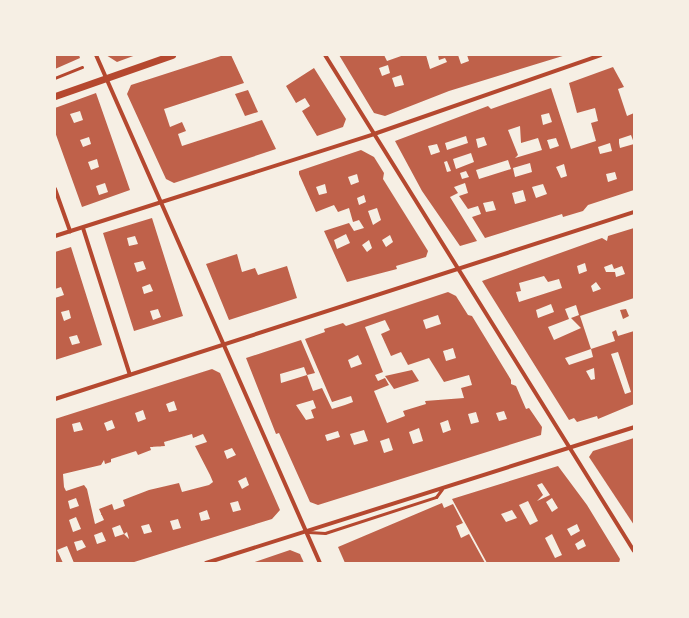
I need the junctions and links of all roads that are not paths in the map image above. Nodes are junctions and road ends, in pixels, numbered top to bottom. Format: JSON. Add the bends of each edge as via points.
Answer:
{"nodes":[{"id":1,"x":96,"y":55,"type":"edge"},
{"id":2,"x":172,"y":55,"type":"edge"},
{"id":3,"x":324,"y":55,"type":"edge"},
{"id":4,"x":601,"y":55,"type":"edge"},
{"id":5,"x":106,"y":78,"type":"junction"},
{"id":6,"x":55,"y":96,"type":"edge"},
{"id":7,"x":374,"y":134,"type":"junction"},
{"id":8,"x":55,"y":189,"type":"edge"},
{"id":9,"x":161,"y":202,"type":"junction"},
{"id":10,"x":634,"y":212,"type":"edge"},
{"id":11,"x":83,"y":228,"type":"junction"},
{"id":12,"x":70,"y":231,"type":"junction"},
{"id":13,"x":55,"y":236,"type":"edge"},
{"id":14,"x":458,"y":268,"type":"junction"},
{"id":15,"x":224,"y":346,"type":"junction"},
{"id":16,"x":130,"y":375,"type":"junction"},
{"id":17,"x":55,"y":398,"type":"edge"},
{"id":18,"x":634,"y":427,"type":"edge"},
{"id":19,"x":568,"y":448,"type":"junction"},
{"id":20,"x":443,"y":488,"type":"junction"},
{"id":21,"x":382,"y":514,"type":"junction"},
{"id":22,"x":385,"y":520,"type":"dead end"},
{"id":23,"x":306,"y":532,"type":"junction"},
{"id":24,"x":634,"y":552,"type":"edge"},
{"id":25,"x":206,"y":563,"type":"edge"},
{"id":26,"x":320,"y":563,"type":"edge"}],
"edges":[{"from":1,"to":5,"type":"street"},
{"from":2,"to":5,"type":"street"},
{"from":3,"to":7,"type":"street"},
{"from":4,"to":7,"type":"street"},
{"from":5,"to":6,"type":"street"},
{"from":5,"to":9,"type":"street"},
{"from":7,"to":9,"type":"street"},
{"from":7,"to":14,"type":"street"},
{"from":8,"to":12,"type":"street"},
{"from":9,"to":11,"type":"street"},
{"from":9,"to":15,"type":"street"},
{"from":10,"to":14,"type":"street"},
{"from":11,"to":12,"type":"street"},
{"from":11,"to":16,"type":"street"},
{"from":12,"to":13,"type":"street"},
{"from":14,"to":15,"type":"street"},
{"from":14,"to":19,"type":"street"},
{"from":15,"to":16,"type":"street"},
{"from":15,"to":23,"type":"street"},
{"from":16,"to":17,"type":"street"},
{"from":18,"to":19,"type":"street"},
{"from":19,"to":20,"type":"street"},
{"from":19,"to":24,"type":"street"},
{"from":20,"to":21,"type":"lane","via":[[436,496]]},
{"from":20,"to":23,"type":"street"},
{"from":21,"to":22,"type":"lane"},
{"from":21,"to":23,"type":"lane","via":[[325,533]]},
{"from":23,"to":25,"type":"street"},
{"from":23,"to":26,"type":"street"}]}
